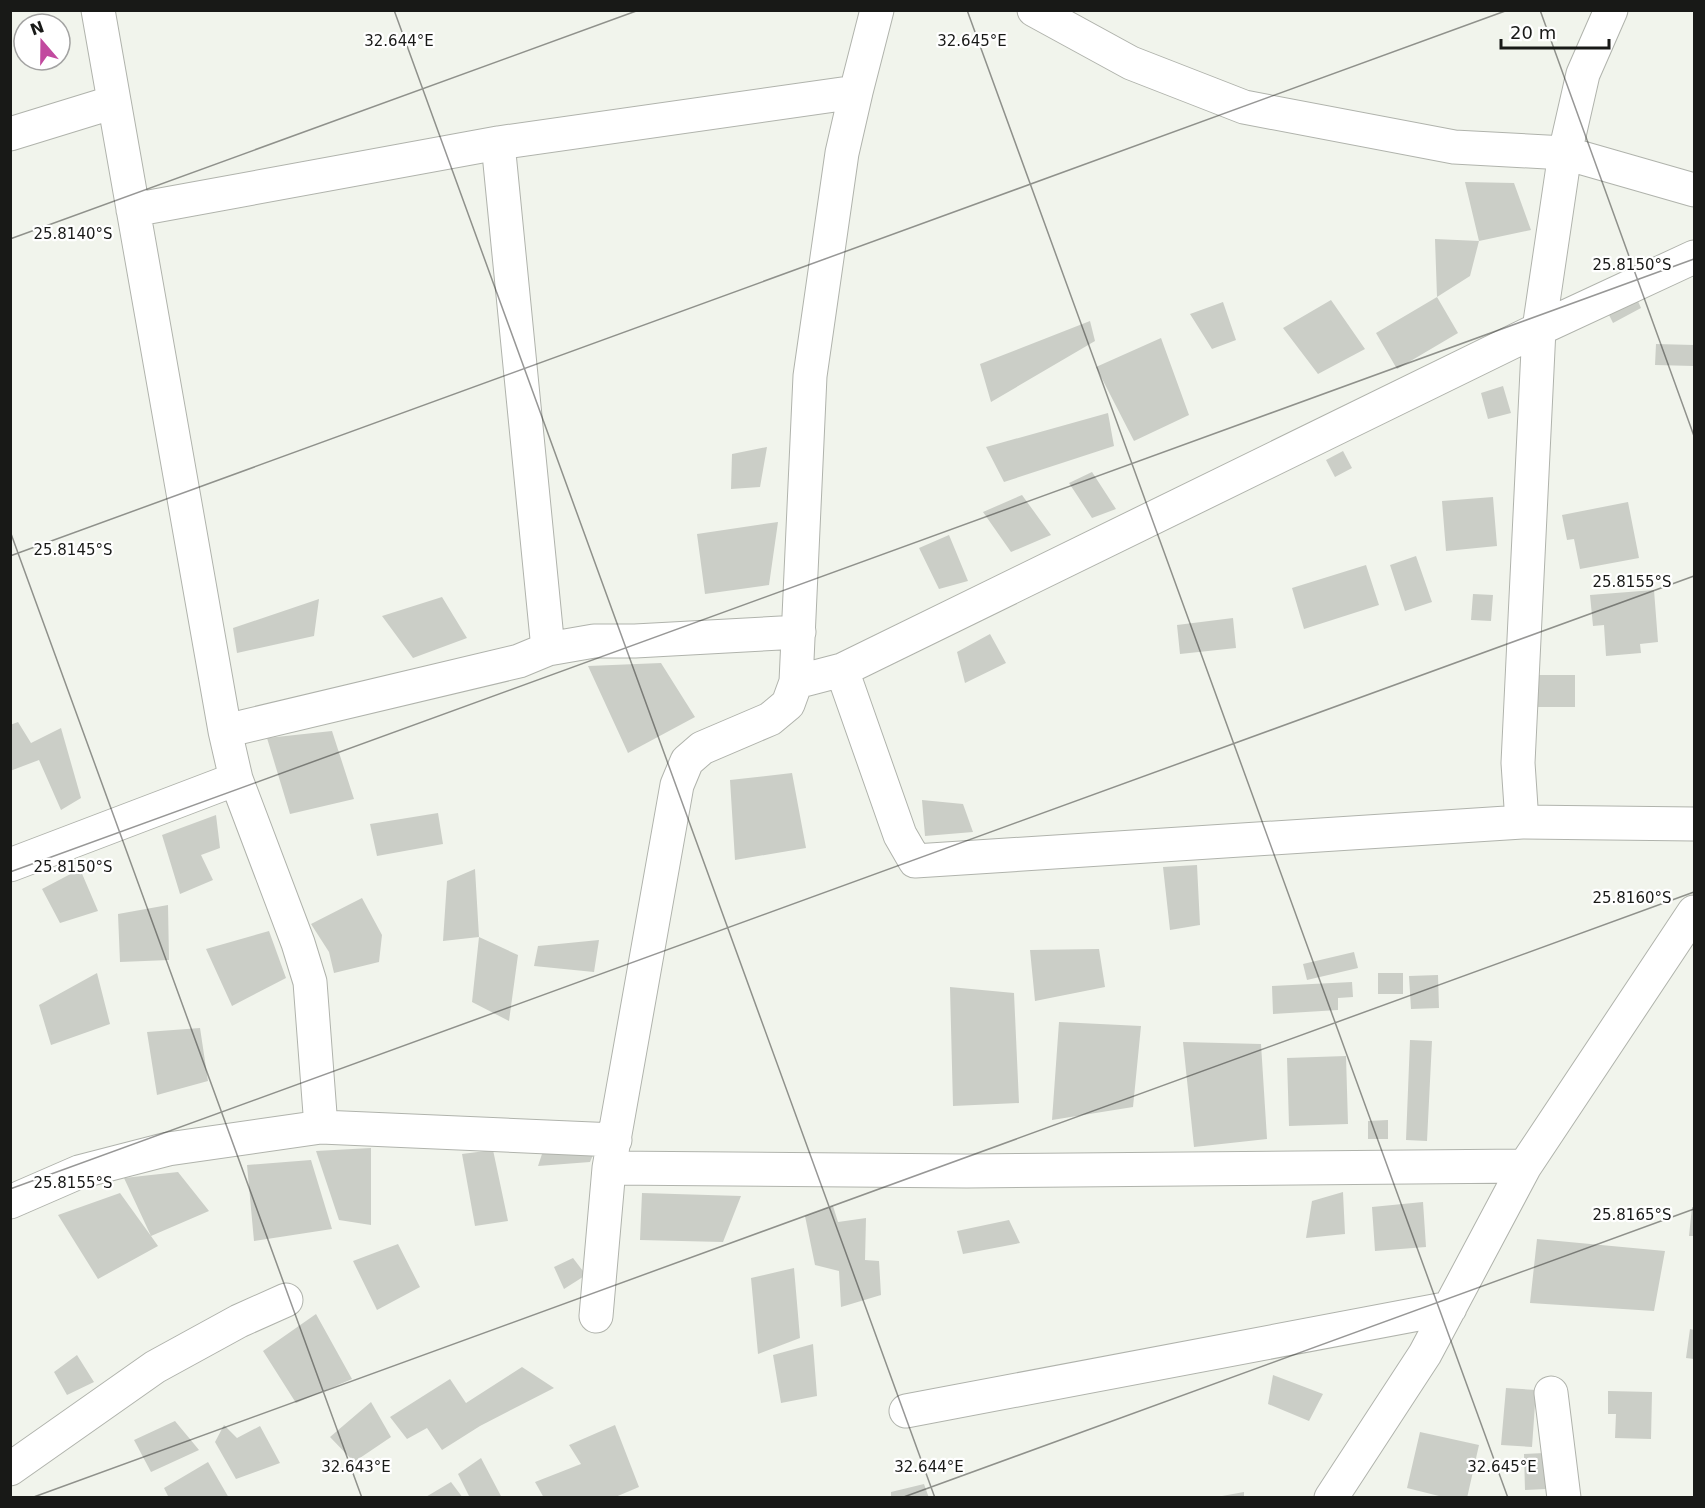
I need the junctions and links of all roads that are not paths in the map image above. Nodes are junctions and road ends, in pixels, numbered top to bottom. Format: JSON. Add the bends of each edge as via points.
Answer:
{"nodes":[{"id":1,"x":98,"y":10,"type":"edge"},
{"id":2,"x":878,"y":10,"type":"edge"},
{"id":3,"x":1034,"y":10,"type":"edge"},
{"id":4,"x":1611,"y":10,"type":"edge"},
{"id":5,"x":856,"y":92,"type":"junction"},
{"id":6,"x":114,"y":102,"type":"junction"},
{"id":7,"x":10,"y":134,"type":"edge"},
{"id":8,"x":498,"y":143,"type":"junction"},
{"id":9,"x":1565,"y":153,"type":"junction"},
{"id":10,"x":1695,"y":190,"type":"edge"},
{"id":11,"x":133,"y":210,"type":"junction"},
{"id":12,"x":1695,"y":257,"type":"edge"},
{"id":13,"x":1539,"y":329,"type":"junction"},
{"id":14,"x":799,"y":632,"type":"junction"},
{"id":15,"x":548,"y":649,"type":"junction"},
{"id":16,"x":842,"y":670,"type":"junction"},
{"id":17,"x":796,"y":682,"type":"junction"},
{"id":18,"x":225,"y":731,"type":"junction"},
{"id":19,"x":236,"y":778,"type":"junction"},
{"id":20,"x":1522,"y":822,"type":"junction"},
{"id":21,"x":1695,"y":824,"type":"edge"},
{"id":22,"x":10,"y":866,"type":"edge"},
{"id":23,"x":1695,"y":912,"type":"edge"},
{"id":24,"x":321,"y":1127,"type":"junction"},
{"id":25,"x":612,"y":1154,"type":"junction"},
{"id":26,"x":1526,"y":1166,"type":"junction"},
{"id":27,"x":10,"y":1202,"type":"edge"},
{"id":28,"x":286,"y":1300,"type":"dead end"},
{"id":29,"x":1450,"y":1308,"type":"junction"},
{"id":30,"x":596,"y":1316,"type":"dead end"},
{"id":31,"x":1551,"y":1393,"type":"dead end"},
{"id":32,"x":906,"y":1411,"type":"dead end"},
{"id":33,"x":10,"y":1470,"type":"edge"},
{"id":34,"x":1331,"y":1497,"type":"edge"},
{"id":35,"x":1564,"y":1497,"type":"edge"}],
"edges":[{"from":1,"to":6,"type":"street"},
{"from":2,"to":5,"type":"street"},
{"from":3,"to":9,"type":"street","via":[[1131,63],[1244,107],[1454,147]]},
{"from":4,"to":9,"type":"street","via":[[1583,74]]},
{"from":5,"to":8,"type":"street"},
{"from":5,"to":14,"type":"street","via":[[842,153],[810,376]]},
{"from":6,"to":7,"type":"street"},
{"from":6,"to":11,"type":"street"},
{"from":8,"to":11,"type":"street"},
{"from":8,"to":15,"type":"street"},
{"from":9,"to":10,"type":"street"},
{"from":9,"to":13,"type":"street"},
{"from":11,"to":18,"type":"street"},
{"from":12,"to":13,"type":"street"},
{"from":13,"to":16,"type":"street"},
{"from":13,"to":20,"type":"street","via":[[1518,763]]},
{"from":14,"to":15,"type":"street","via":[[594,640]]},
{"from":14,"to":17,"type":"street"},
{"from":15,"to":18,"type":"street","via":[[519,661]]},
{"from":16,"to":17,"type":"street"},
{"from":16,"to":20,"type":"street","via":[[900,835],[915,861]]},
{"from":17,"to":25,"type":"street","via":[[788,704],[770,719],[702,748],[687,761],[677,785]]},
{"from":18,"to":19,"type":"street"},
{"from":19,"to":22,"type":"street"},
{"from":19,"to":24,"type":"street","via":[[310,982]]},
{"from":20,"to":21,"type":"street"},
{"from":23,"to":26,"type":"street"},
{"from":24,"to":25,"type":"street"},
{"from":24,"to":27,"type":"street","via":[[168,1149],[79,1172]]},
{"from":25,"to":26,"type":"street","via":[[967,1171]]},
{"from":25,"to":30,"type":"street"},
{"from":26,"to":29,"type":"street"},
{"from":28,"to":33,"type":"street","via":[[239,1320],[155,1366]]},
{"from":29,"to":32,"type":"street"},
{"from":29,"to":34,"type":"street","via":[[1425,1354]]},
{"from":31,"to":35,"type":"street"}]}
